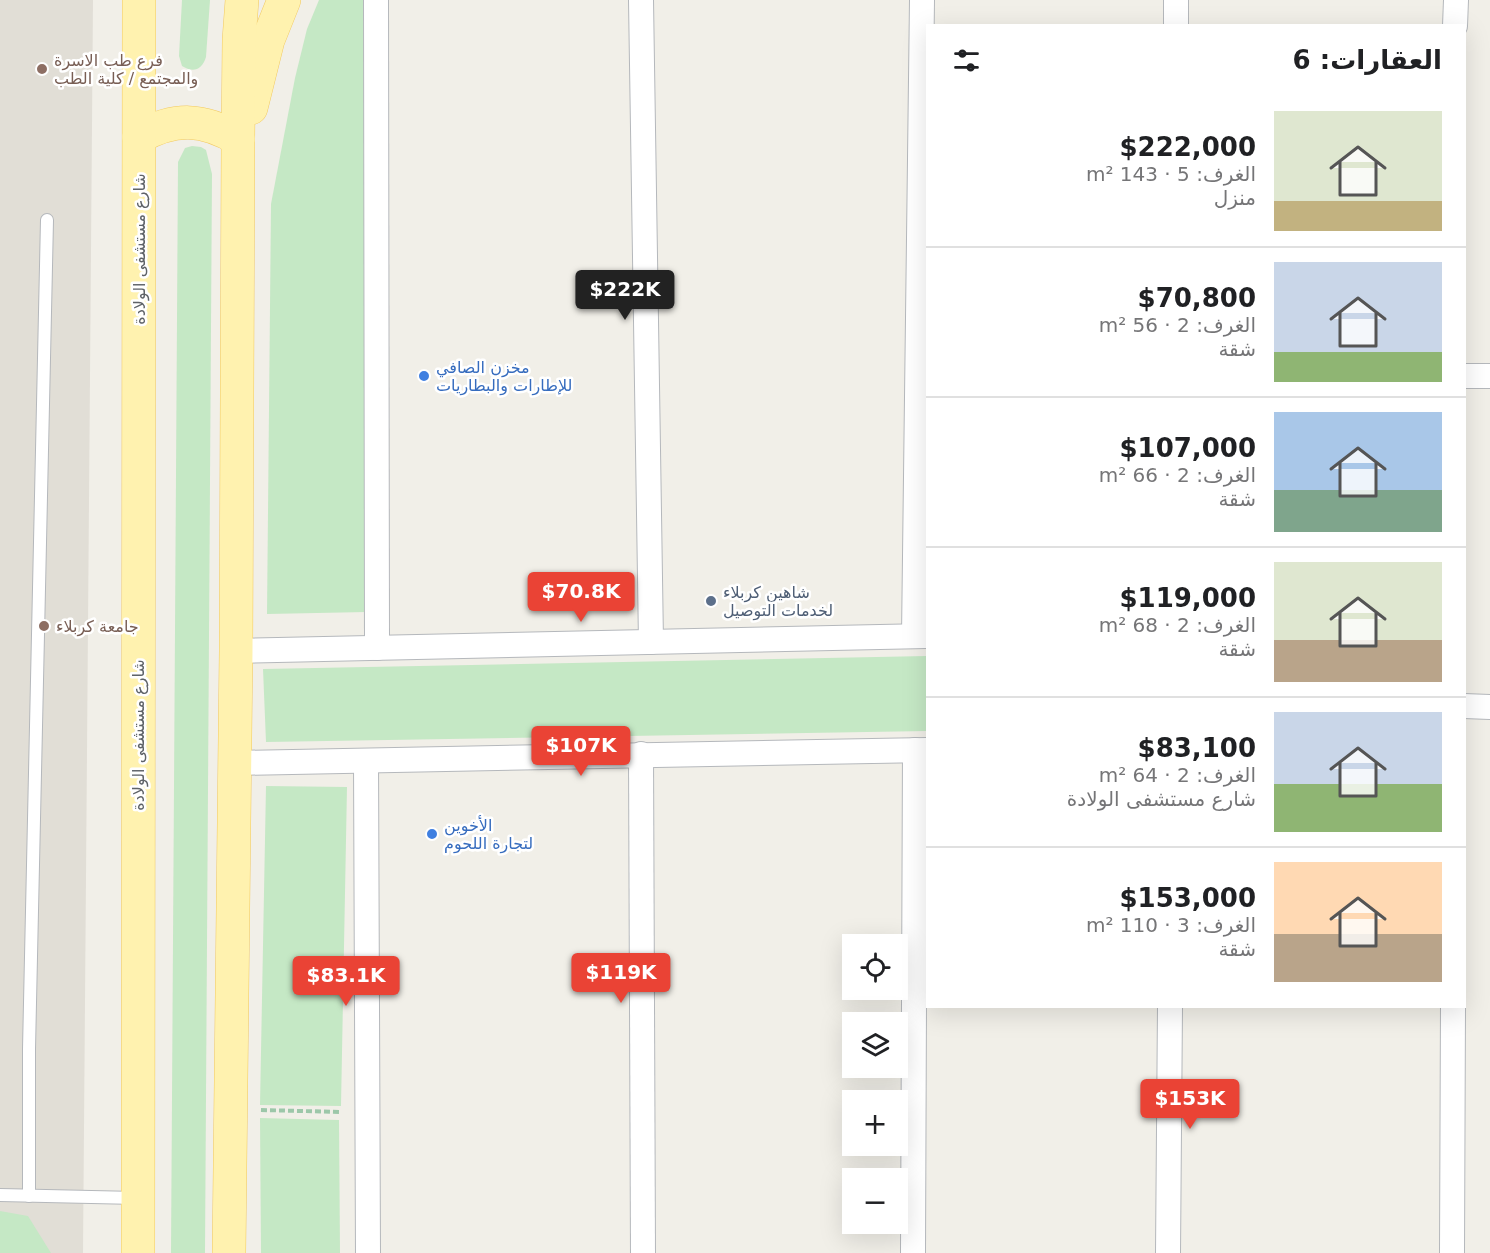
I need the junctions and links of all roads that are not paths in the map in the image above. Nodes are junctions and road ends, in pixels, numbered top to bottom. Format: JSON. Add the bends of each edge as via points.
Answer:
{"nodes":[{"id":1,"x":139,"y":0,"type":"edge"},
{"id":2,"x":242,"y":0,"type":"edge"},
{"id":3,"x":284,"y":0,"type":"edge"},
{"id":4,"x":376,"y":0,"type":"edge"},
{"id":5,"x":641,"y":0,"type":"edge"},
{"id":6,"x":922,"y":0,"type":"edge"},
{"id":7,"x":1176,"y":0,"type":"edge"},
{"id":8,"x":1456,"y":0,"type":"edge"},
{"id":9,"x":1176,"y":24,"type":"edge"},
{"id":10,"x":1455,"y":24,"type":"edge"},
{"id":11,"x":139,"y":136,"type":"junction"},
{"id":12,"x":238,"y":139,"type":"junction"},
{"id":13,"x":237,"y":198,"type":"junction"},
{"id":14,"x":47,"y":220,"type":"dead end"},
{"id":15,"x":1466,"y":376,"type":"edge"},
{"id":16,"x":1490,"y":376,"type":"edge"},
{"id":17,"x":920,"y":636,"type":"edge"},
{"id":18,"x":651,"y":642,"type":"junction"},
{"id":19,"x":377,"y":648,"type":"junction"},
{"id":20,"x":236,"y":651,"type":"junction"},
{"id":21,"x":1466,"y":706,"type":"edge"},
{"id":22,"x":1490,"y":707,"type":"edge"},
{"id":23,"x":921,"y":750,"type":"edge"},
{"id":24,"x":641,"y":754,"type":"junction"},
{"id":25,"x":366,"y":761,"type":"junction"},
{"id":26,"x":235,"y":763,"type":"junction"},
{"id":27,"x":1170,"y":1008,"type":"edge"},
{"id":28,"x":1453,"y":1008,"type":"edge"},
{"id":29,"x":0,"y":1195,"type":"edge"},
{"id":30,"x":29,"y":1196,"type":"junction"},
{"id":31,"x":138,"y":1198,"type":"junction"},
{"id":32,"x":138,"y":1253,"type":"edge"},
{"id":33,"x":229,"y":1253,"type":"edge"},
{"id":34,"x":368,"y":1253,"type":"edge"},
{"id":35,"x":643,"y":1253,"type":"edge"},
{"id":36,"x":913,"y":1253,"type":"edge"},
{"id":37,"x":1168,"y":1253,"type":"edge"},
{"id":38,"x":1452,"y":1253,"type":"edge"}],
"edges":[{"from":1,"to":11,"type":"main road","name":"شارع مستشفى الولادة"},
{"from":2,"to":12,"type":"main road"},
{"from":3,"to":13,"type":"main road","via":[[257,81]]},
{"from":4,"to":19,"type":"street"},
{"from":5,"to":18,"type":"street"},
{"from":6,"to":17,"type":"street"},
{"from":7,"to":9,"type":"street"},
{"from":8,"to":10,"type":"street"},
{"from":11,"to":12,"type":"main road","via":[[171,123],[189,122],[207,124]]},
{"from":11,"to":31,"type":"main road","name":"شارع مستشفى الولادة"},
{"from":12,"to":13,"type":"main road"},
{"from":13,"to":20,"type":"main road"},
{"from":14,"to":30,"type":"lane"},
{"from":15,"to":16,"type":"street"},
{"from":17,"to":18,"type":"street"},
{"from":18,"to":19,"type":"street"},
{"from":19,"to":20,"type":"street"},
{"from":20,"to":26,"type":"main road"},
{"from":21,"to":22,"type":"street"},
{"from":23,"to":24,"type":"street"},
{"from":23,"to":36,"type":"street"},
{"from":24,"to":25,"type":"street"},
{"from":24,"to":35,"type":"street"},
{"from":25,"to":26,"type":"street"},
{"from":25,"to":34,"type":"street"},
{"from":26,"to":33,"type":"main road"},
{"from":27,"to":37,"type":"street"},
{"from":28,"to":38,"type":"street"},
{"from":29,"to":30,"type":"lane"},
{"from":30,"to":31,"type":"lane"},
{"from":31,"to":32,"type":"main road","name":"شارع مستشفى الولادة"}]}
